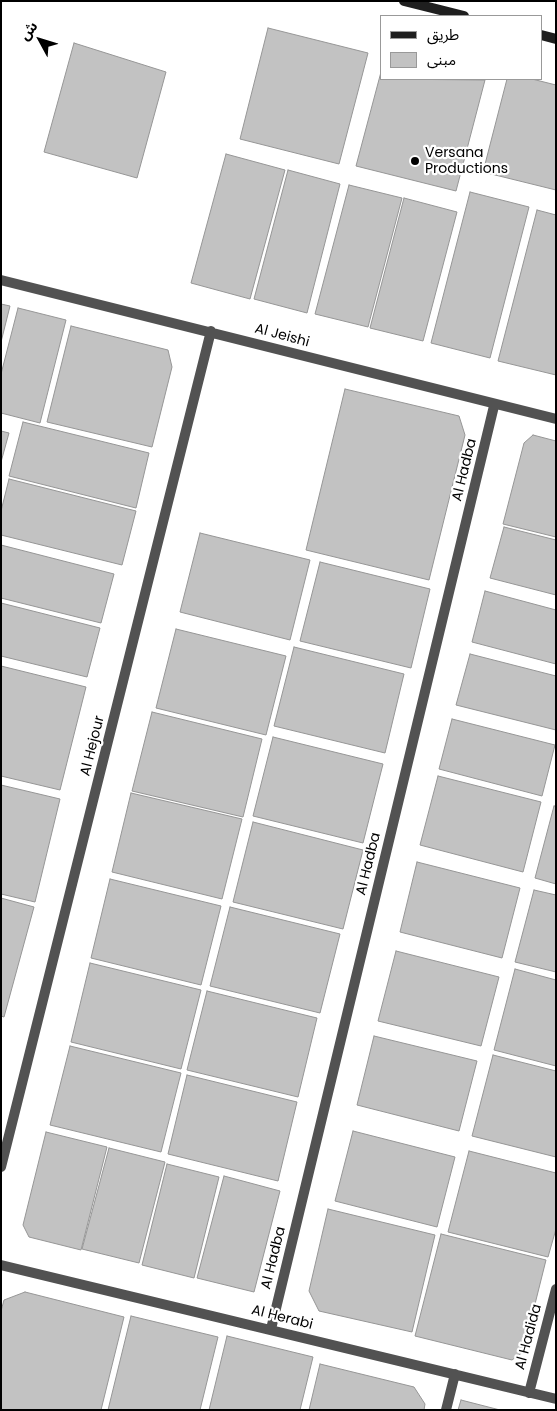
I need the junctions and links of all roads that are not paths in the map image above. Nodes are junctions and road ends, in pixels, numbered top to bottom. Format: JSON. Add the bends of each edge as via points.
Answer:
{"nodes":[{"id":1,"x":404,"y":1,"type":"edge"},
{"id":2,"x":460,"y":15,"type":"edge"},
{"id":3,"x":542,"y":35,"type":"edge"},
{"id":4,"x":556,"y":39,"type":"edge"},
{"id":5,"x":1,"y":280,"type":"edge"},
{"id":6,"x":211,"y":332,"type":"junction"},
{"id":7,"x":494,"y":406,"type":"junction"},
{"id":8,"x":556,"y":419,"type":"edge"},
{"id":9,"x":1,"y":1167,"type":"edge"},
{"id":10,"x":1,"y":1265,"type":"edge"},
{"id":11,"x":556,"y":1289,"type":"edge"},
{"id":12,"x":271,"y":1329,"type":"junction"},
{"id":13,"x":455,"y":1374,"type":"junction"},
{"id":14,"x":529,"y":1393,"type":"junction"},
{"id":15,"x":556,"y":1399,"type":"edge"},
{"id":16,"x":446,"y":1410,"type":"edge"}],
"edges":[{"from":1,"to":2,"type":"street"},
{"from":3,"to":4,"type":"street"},
{"from":5,"to":6,"type":"street","name":"Al Jeishi"},
{"from":6,"to":7,"type":"street","name":"Al Jeishi"},
{"from":6,"to":9,"type":"street","name":"Al Hejour"},
{"from":7,"to":8,"type":"street","name":"Al Jeishi"},
{"from":7,"to":12,"type":"street","name":"Al Hadba"},
{"from":10,"to":12,"type":"street","name":"Al Herabi"},
{"from":11,"to":14,"type":"street","name":"Al Hadida"},
{"from":12,"to":13,"type":"street","name":"Al Herabi"},
{"from":13,"to":14,"type":"street","name":"Al Herabi"},
{"from":13,"to":16,"type":"street"},
{"from":14,"to":15,"type":"street","name":"Al Herabi"}]}
